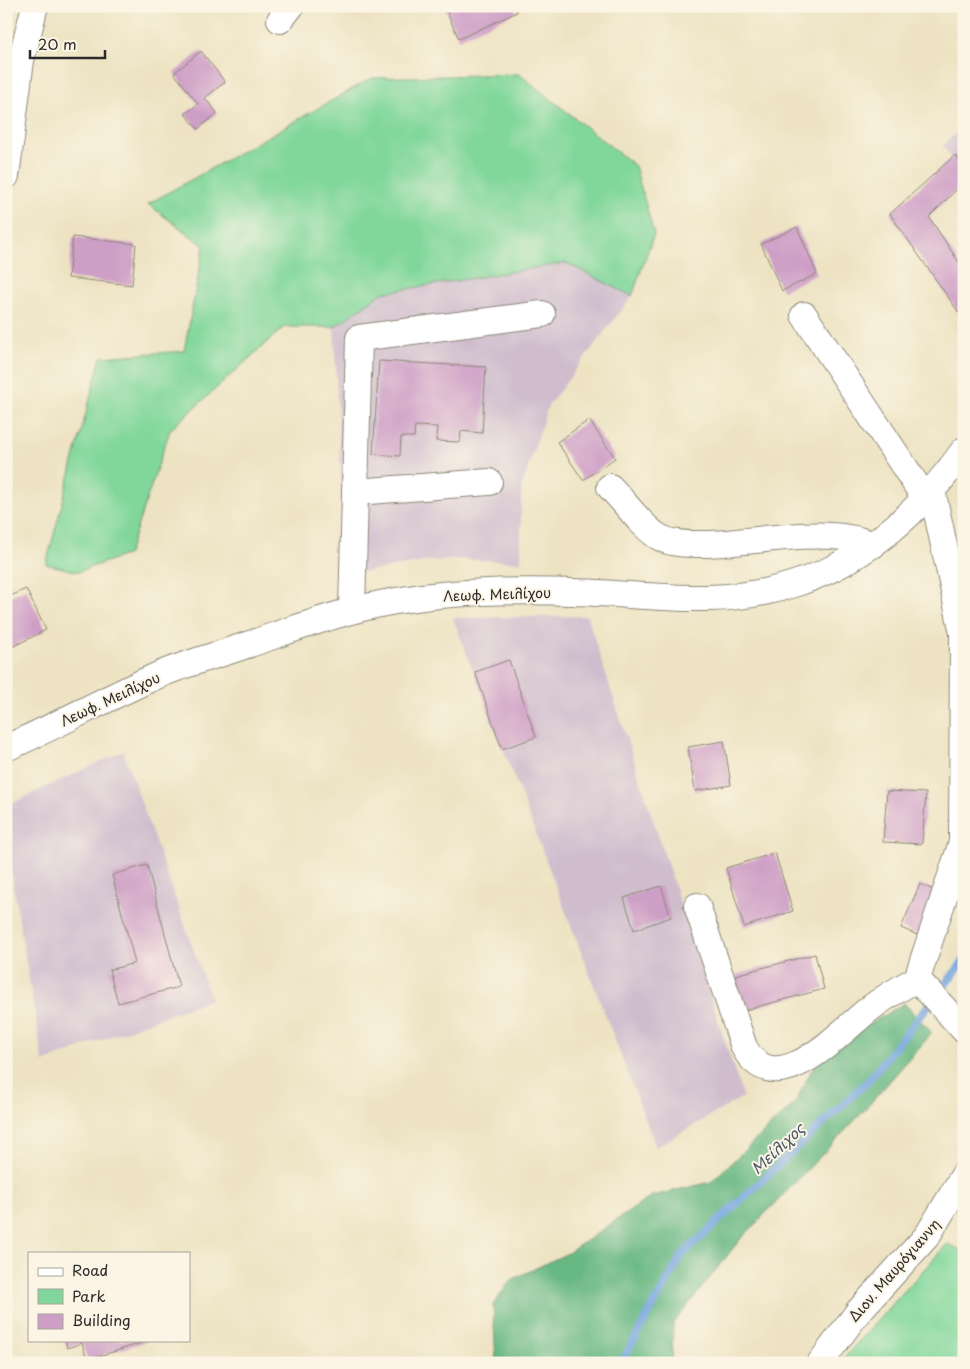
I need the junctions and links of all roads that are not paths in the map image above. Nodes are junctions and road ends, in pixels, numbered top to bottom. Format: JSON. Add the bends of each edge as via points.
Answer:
{"nodes":[{"id":1,"x":35,"y":6,"type":"edge"},
{"id":2,"x":14,"y":62,"type":"edge"},
{"id":3,"x":6,"y":176,"type":"edge"},
{"id":4,"x":542,"y":314,"type":"dead end"},
{"id":5,"x":804,"y":315,"type":"dead end"},
{"id":6,"x":964,"y":450,"type":"edge"},
{"id":7,"x":489,"y":482,"type":"dead end"},
{"id":8,"x":610,"y":486,"type":"dead end"},
{"id":9,"x":355,"y":492,"type":"junction"},
{"id":10,"x":929,"y":494,"type":"junction"},
{"id":11,"x":873,"y":545,"type":"junction"},
{"id":12,"x":352,"y":610,"type":"junction"},
{"id":13,"x":6,"y":748,"type":"edge"},
{"id":14,"x":697,"y":906,"type":"dead end"},
{"id":15,"x":921,"y":982,"type":"junction"},
{"id":16,"x":956,"y":1021,"type":"edge"},
{"id":17,"x":964,"y":1175,"type":"edge"},
{"id":18,"x":820,"y":1363,"type":"edge"}],
"edges":[{"from":1,"to":2,"type":"street"},
{"from":2,"to":3,"type":"street"},
{"from":4,"to":9,"type":"street","via":[[359,338]]},
{"from":5,"to":10,"type":"street"},
{"from":6,"to":10,"type":"street","name":"Λεωφ. Μειλίχου"},
{"from":7,"to":9,"type":"street"},
{"from":8,"to":11,"type":"street","via":[[652,533],[666,540],[717,544],[846,536]]},
{"from":9,"to":12,"type":"street"},
{"from":10,"to":11,"type":"street","name":"Λεωφ. Μειλίχου"},
{"from":10,"to":15,"type":"street","via":[[963,633],[962,842]]},
{"from":11,"to":12,"type":"street","name":"Λεωφ. Μειλίχου","via":[[848,562],[809,580],[738,596],[695,598],[488,592],[397,601]]},
{"from":12,"to":13,"type":"street","name":"Λεωφ. Μειλίχου","via":[[155,676]]},
{"from":14,"to":15,"type":"street","via":[[744,1047],[754,1062],[765,1068],[782,1070],[802,1062],[870,1008]]},
{"from":15,"to":16,"type":"street"},
{"from":17,"to":18,"type":"street","name":"Διον. Μαυρόγιαννη","via":[[927,1236],[853,1317]]}]}
